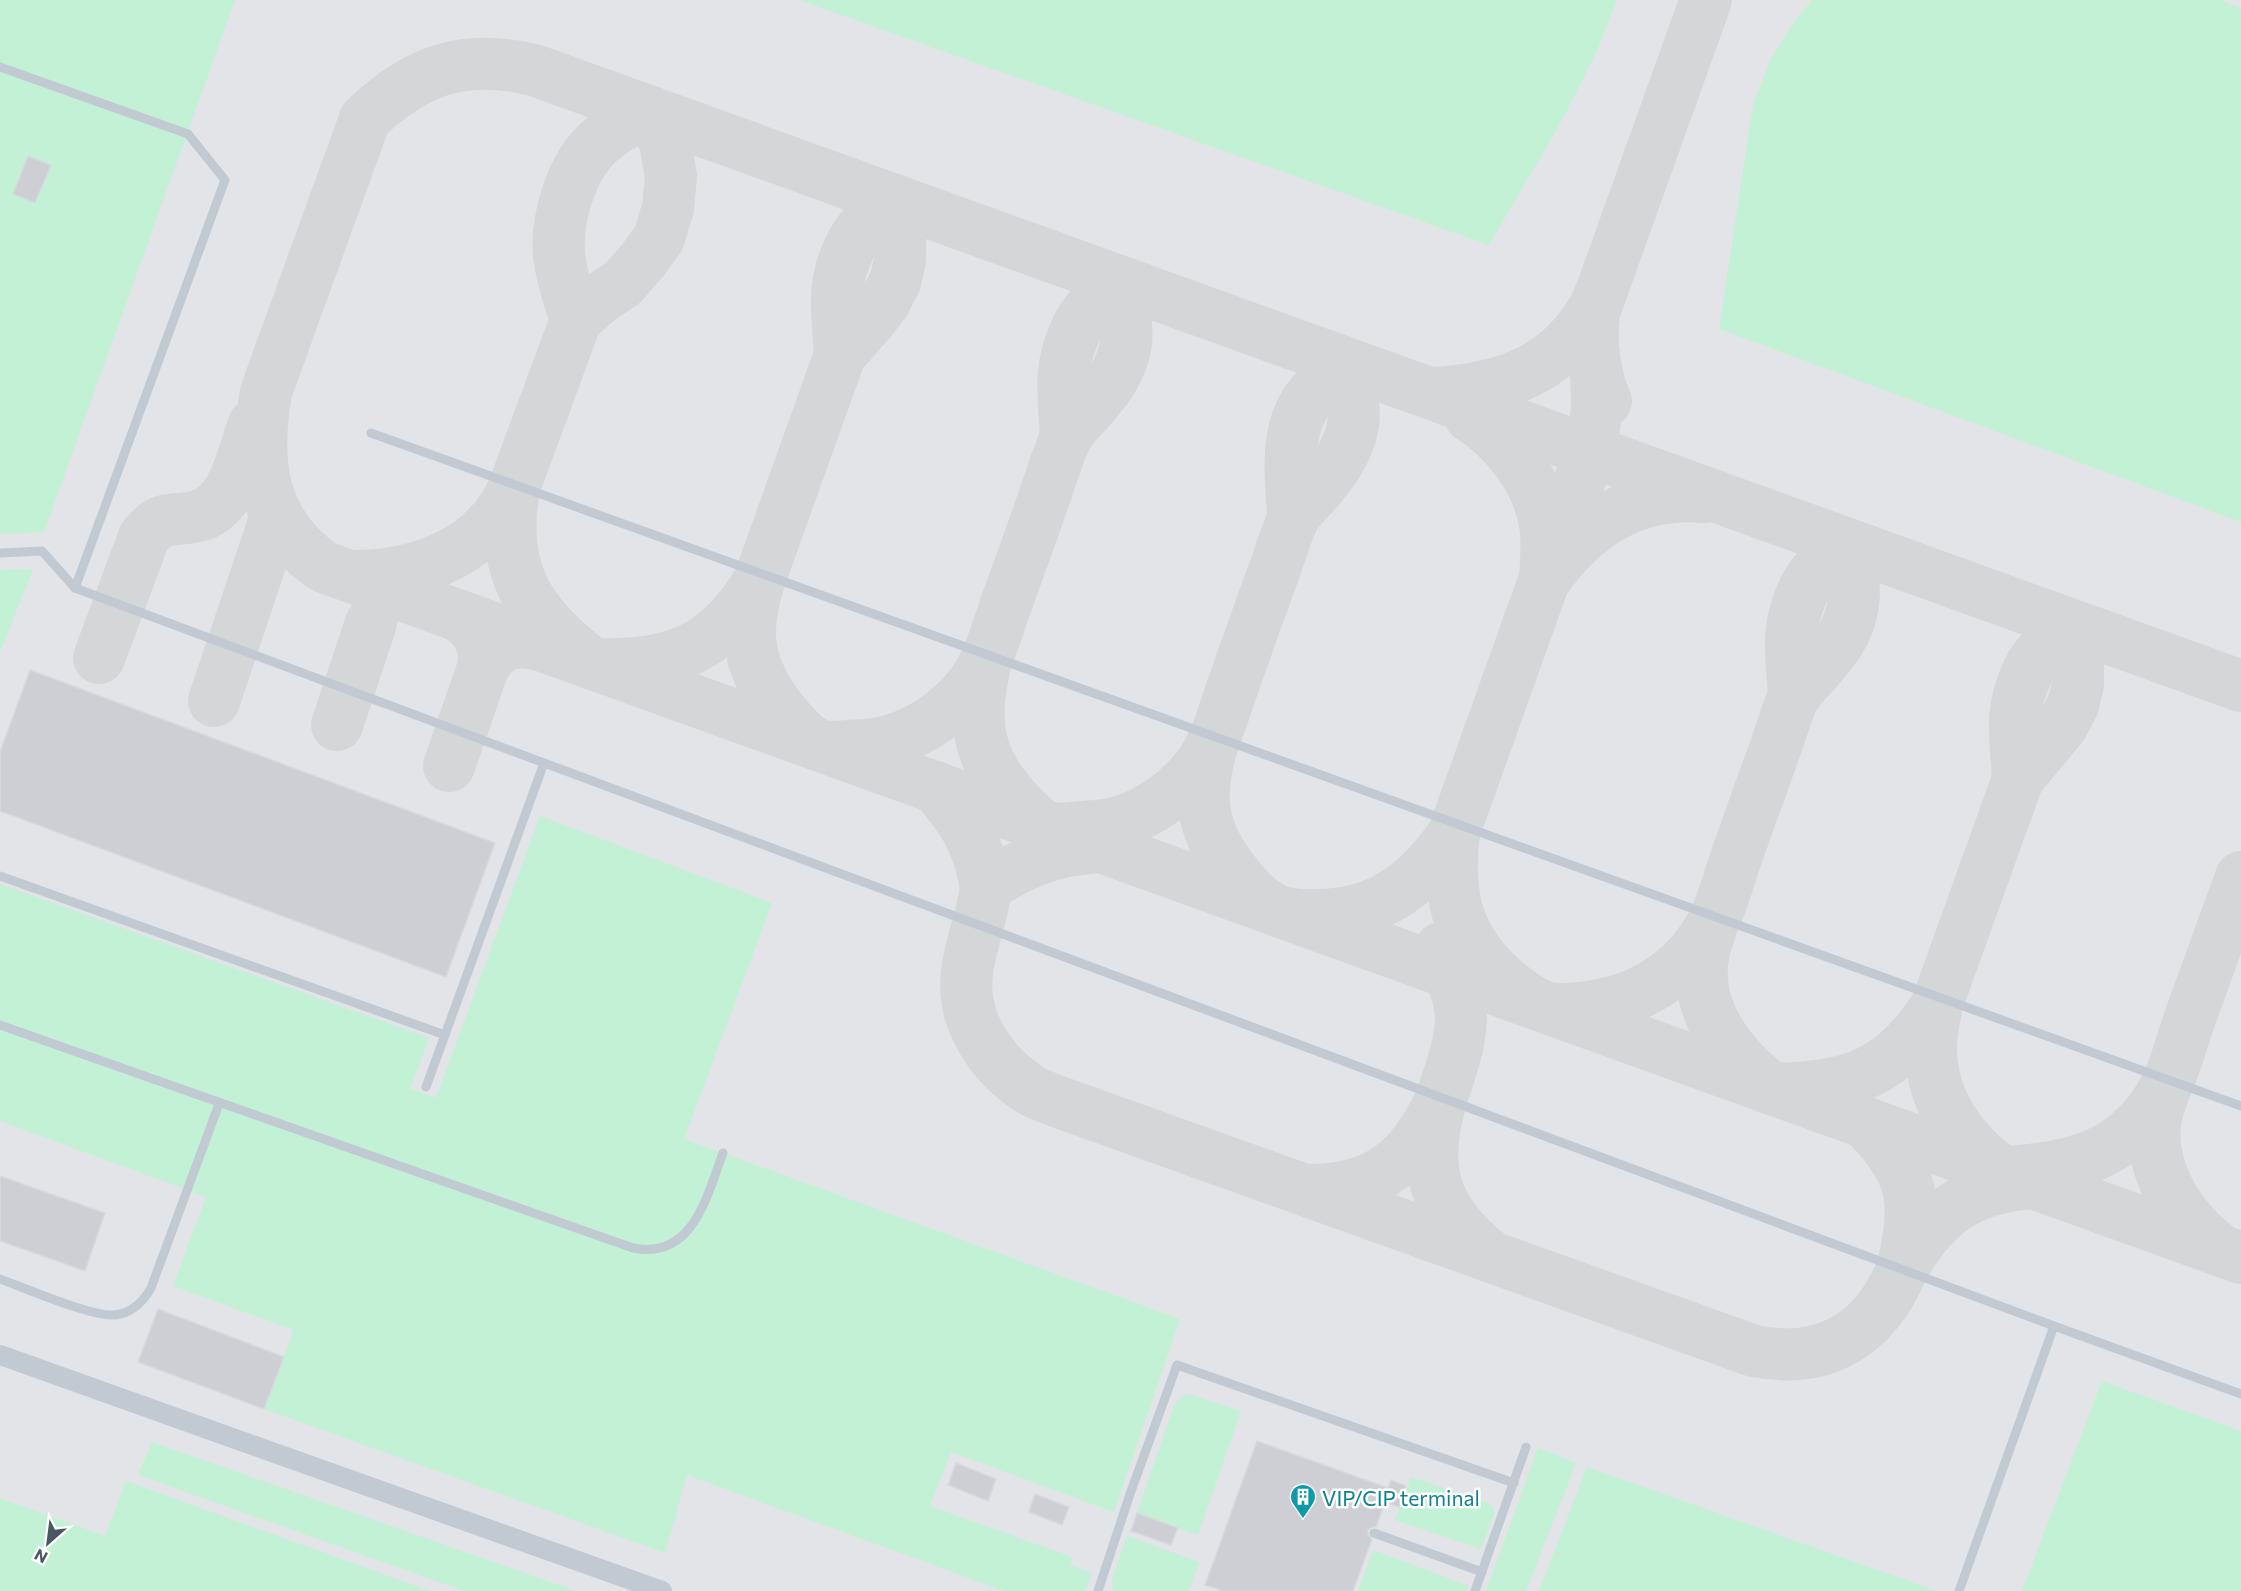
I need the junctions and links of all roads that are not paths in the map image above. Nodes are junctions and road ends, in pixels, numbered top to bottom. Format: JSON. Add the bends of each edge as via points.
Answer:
{"nodes":[{"id":1,"x":0,"y":68,"type":"edge"},
{"id":2,"x":371,"y":434,"type":"dead end"},
{"id":3,"x":0,"y":553,"type":"edge"},
{"id":4,"x":75,"y":588,"type":"junction"},
{"id":5,"x":544,"y":763,"type":"junction"},
{"id":6,"x":0,"y":876,"type":"edge"},
{"id":7,"x":0,"y":1025,"type":"edge"},
{"id":8,"x":445,"y":1035,"type":"junction"},
{"id":9,"x":426,"y":1087,"type":"dead end"},
{"id":10,"x":219,"y":1104,"type":"junction"},
{"id":11,"x":2241,"y":1106,"type":"edge"},
{"id":12,"x":723,"y":1153,"type":"dead end"},
{"id":13,"x":0,"y":1279,"type":"edge"},
{"id":14,"x":2054,"y":1326,"type":"junction"},
{"id":15,"x":0,"y":1355,"type":"edge"},
{"id":16,"x":2241,"y":1394,"type":"edge"},
{"id":17,"x":1526,"y":1447,"type":"dead end"},
{"id":18,"x":1514,"y":1483,"type":"junction"},
{"id":19,"x":1374,"y":1533,"type":"dead end"},
{"id":20,"x":1482,"y":1572,"type":"junction"},
{"id":21,"x":662,"y":1591,"type":"edge"},
{"id":22,"x":1098,"y":1591,"type":"edge"},
{"id":23,"x":1475,"y":1591,"type":"edge"},
{"id":24,"x":1959,"y":1591,"type":"edge"}],
"edges":[{"from":1,"to":4,"type":"lane","via":[[188,135],[225,180]]},
{"from":2,"to":11,"type":"lane"},
{"from":3,"to":4,"type":"lane","via":[[42,551]]},
{"from":4,"to":5,"type":"lane"},
{"from":5,"to":8,"type":"lane"},
{"from":5,"to":14,"type":"lane"},
{"from":6,"to":8,"type":"lane"},
{"from":7,"to":10,"type":"lane"},
{"from":8,"to":9,"type":"lane"},
{"from":10,"to":12,"type":"lane","via":[[645,1251],[669,1246],[689,1229],[702,1208]]},
{"from":10,"to":13,"type":"lane","via":[[151,1288],[133,1309],[115,1315],[96,1313]]},
{"from":14,"to":16,"type":"lane"},
{"from":14,"to":24,"type":"lane"},
{"from":15,"to":21,"type":"street"},
{"from":17,"to":18,"type":"lane"},
{"from":18,"to":20,"type":"lane"},
{"from":18,"to":22,"type":"lane","via":[[1177,1365]]},
{"from":19,"to":20,"type":"lane"},
{"from":20,"to":23,"type":"lane"}]}
